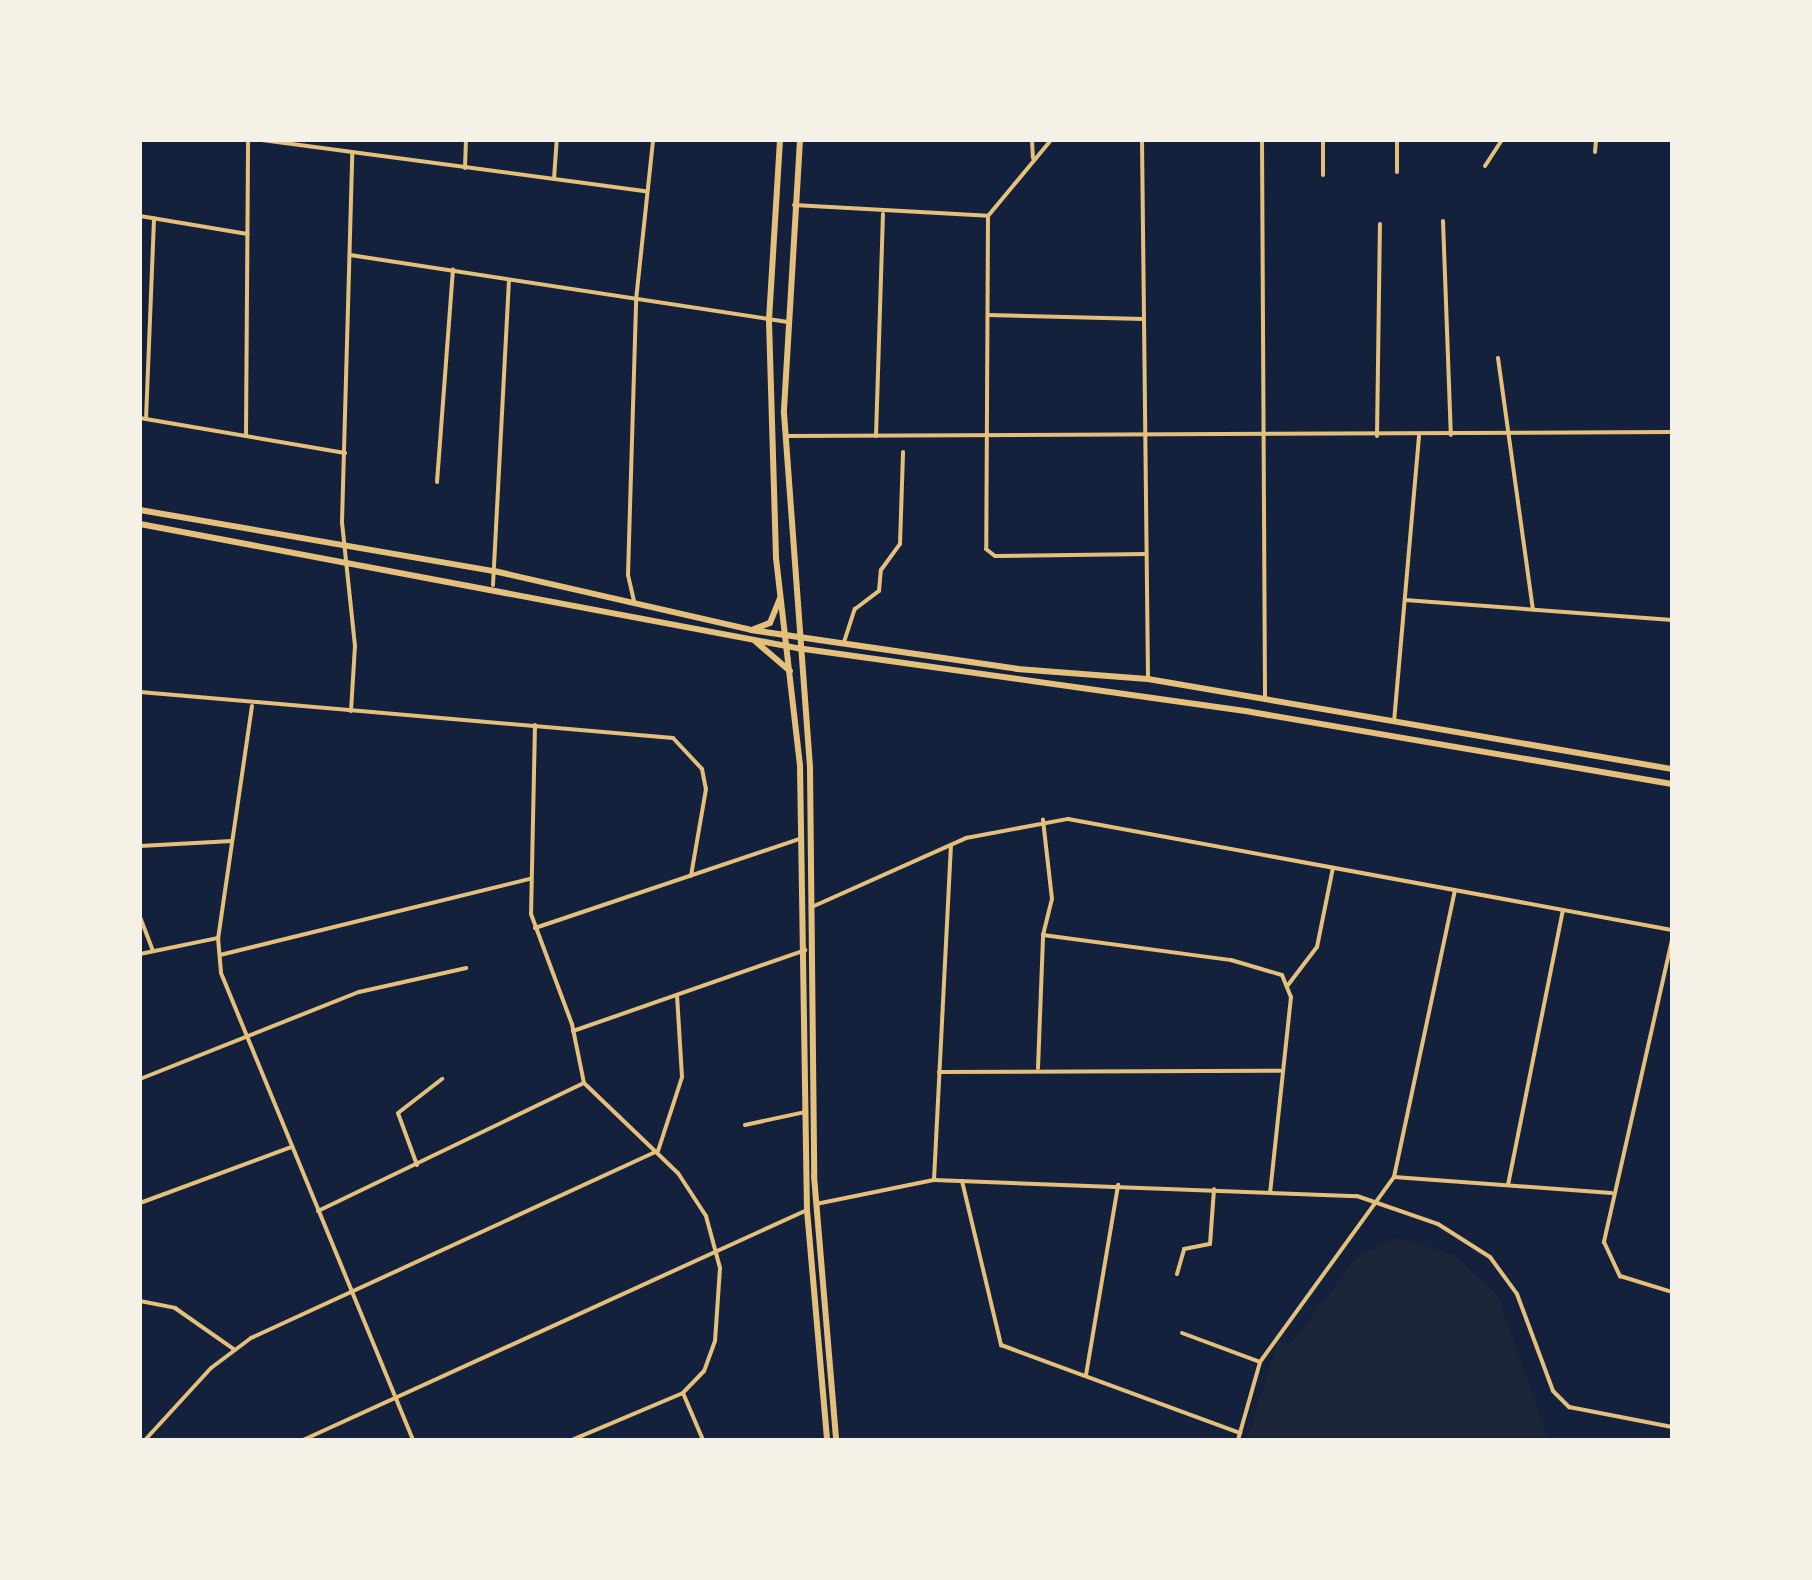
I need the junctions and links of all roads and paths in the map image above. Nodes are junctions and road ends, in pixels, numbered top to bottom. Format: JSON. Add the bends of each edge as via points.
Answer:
{"nodes":[{"id":1,"x":248,"y":140,"type":"edge"},
{"id":2,"x":262,"y":140,"type":"edge"},
{"id":3,"x":309,"y":140,"type":"edge"},
{"id":4,"x":466,"y":140,"type":"edge"},
{"id":5,"x":557,"y":140,"type":"edge"},
{"id":6,"x":653,"y":140,"type":"edge"},
{"id":7,"x":780,"y":140,"type":"edge"},
{"id":8,"x":800,"y":140,"type":"edge"},
{"id":9,"x":1032,"y":140,"type":"edge"},
{"id":10,"x":1051,"y":140,"type":"edge"},
{"id":11,"x":1142,"y":140,"type":"edge"},
{"id":12,"x":1262,"y":140,"type":"edge"},
{"id":13,"x":1323,"y":140,"type":"edge"},
{"id":14,"x":1397,"y":140,"type":"edge"},
{"id":15,"x":1502,"y":140,"type":"edge"},
{"id":16,"x":1596,"y":140,"type":"edge"},
{"id":17,"x":309,"y":147,"type":"junction"},
{"id":18,"x":1595,"y":152,"type":"dead end"},
{"id":19,"x":352,"y":153,"type":"junction"},
{"id":20,"x":1033,"y":158,"type":"junction"},
{"id":21,"x":1485,"y":166,"type":"dead end"},
{"id":22,"x":465,"y":168,"type":"junction"},
{"id":23,"x":1397,"y":172,"type":"dead end"},
{"id":24,"x":1323,"y":175,"type":"dead end"},
{"id":25,"x":554,"y":179,"type":"junction"},
{"id":26,"x":646,"y":191,"type":"junction"},
{"id":27,"x":794,"y":205,"type":"junction"},
{"id":28,"x":883,"y":213,"type":"junction"},
{"id":29,"x":140,"y":216,"type":"edge"},
{"id":30,"x":988,"y":216,"type":"junction"},
{"id":31,"x":154,"y":218,"type":"junction"},
{"id":32,"x":1443,"y":221,"type":"dead end"},
{"id":33,"x":1380,"y":224,"type":"dead end"},
{"id":34,"x":247,"y":234,"type":"junction"},
{"id":35,"x":350,"y":255,"type":"junction"},
{"id":36,"x":453,"y":270,"type":"junction"},
{"id":37,"x":509,"y":280,"type":"junction"},
{"id":38,"x":636,"y":300,"type":"junction"},
{"id":39,"x":988,"y":315,"type":"junction"},
{"id":40,"x":1144,"y":319,"type":"junction"},
{"id":41,"x":769,"y":321,"type":"junction"},
{"id":42,"x":786,"y":322,"type":"junction"},
{"id":43,"x":1498,"y":358,"type":"dead end"},
{"id":44,"x":143,"y":418,"type":"edge"},
{"id":45,"x":1672,"y":432,"type":"edge"},
{"id":46,"x":1451,"y":435,"type":"junction"},
{"id":47,"x":1509,"y":435,"type":"junction"},
{"id":48,"x":246,"y":436,"type":"junction"},
{"id":49,"x":785,"y":436,"type":"junction"},
{"id":50,"x":876,"y":436,"type":"junction"},
{"id":51,"x":986,"y":436,"type":"junction"},
{"id":52,"x":1145,"y":436,"type":"junction"},
{"id":53,"x":1262,"y":436,"type":"junction"},
{"id":54,"x":1377,"y":436,"type":"junction"},
{"id":55,"x":1419,"y":436,"type":"junction"},
{"id":56,"x":903,"y":452,"type":"dead end"},
{"id":57,"x":345,"y":453,"type":"junction"},
{"id":58,"x":437,"y":482,"type":"dead end"},
{"id":59,"x":140,"y":510,"type":"edge"},
{"id":60,"x":140,"y":524,"type":"edge"},
{"id":61,"x":343,"y":549,"type":"junction"},
{"id":62,"x":1146,"y":554,"type":"junction"},
{"id":63,"x":343,"y":562,"type":"junction"},
{"id":64,"x":494,"y":571,"type":"junction"},
{"id":65,"x":493,"y":585,"type":"junction"},
{"id":66,"x":780,"y":598,"type":"junction"},
{"id":67,"x":1405,"y":600,"type":"junction"},
{"id":68,"x":634,"y":601,"type":"junction"},
{"id":69,"x":1533,"y":609,"type":"junction"},
{"id":70,"x":1672,"y":620,"type":"edge"},
{"id":71,"x":750,"y":634,"type":"junction"},
{"id":72,"x":785,"y":635,"type":"junction"},
{"id":73,"x":796,"y":636,"type":"junction"},
{"id":74,"x":843,"y":645,"type":"junction"},
{"id":75,"x":787,"y":647,"type":"junction"},
{"id":76,"x":797,"y":648,"type":"junction"},
{"id":77,"x":790,"y":671,"type":"junction"},
{"id":78,"x":1148,"y":679,"type":"junction"},
{"id":79,"x":140,"y":692,"type":"edge"},
{"id":80,"x":1265,"y":699,"type":"junction"},
{"id":81,"x":1296,"y":704,"type":"junction"},
{"id":82,"x":252,"y":706,"type":"junction"},
{"id":83,"x":351,"y":711,"type":"junction"},
{"id":84,"x":1294,"y":718,"type":"junction"},
{"id":85,"x":1394,"y":722,"type":"junction"},
{"id":86,"x":535,"y":725,"type":"junction"},
{"id":87,"x":1672,"y":769,"type":"edge"},
{"id":88,"x":1672,"y":784,"type":"edge"},
{"id":89,"x":1043,"y":820,"type":"junction"},
{"id":90,"x":802,"y":838,"type":"junction"},
{"id":91,"x":232,"y":841,"type":"junction"},
{"id":92,"x":951,"y":845,"type":"junction"},
{"id":93,"x":140,"y":846,"type":"edge"},
{"id":94,"x":1333,"y":868,"type":"junction"},
{"id":95,"x":691,"y":876,"type":"junction"},
{"id":96,"x":530,"y":879,"type":"junction"},
{"id":97,"x":1455,"y":890,"type":"junction"},
{"id":98,"x":814,"y":906,"type":"junction"},
{"id":99,"x":1563,"y":910,"type":"junction"},
{"id":100,"x":140,"y":917,"type":"edge"},
{"id":101,"x":535,"y":928,"type":"junction"},
{"id":102,"x":1672,"y":930,"type":"edge"},
{"id":103,"x":1043,"y":935,"type":"junction"},
{"id":104,"x":218,"y":938,"type":"junction"},
{"id":105,"x":1672,"y":940,"type":"edge"},
{"id":106,"x":806,"y":949,"type":"junction"},
{"id":107,"x":153,"y":951,"type":"junction"},
{"id":108,"x":140,"y":954,"type":"edge"},
{"id":109,"x":220,"y":955,"type":"junction"},
{"id":110,"x":466,"y":968,"type":"dead end"},
{"id":111,"x":1288,"y":985,"type":"junction"},
{"id":112,"x":677,"y":995,"type":"junction"},
{"id":113,"x":573,"y":1031,"type":"junction"},
{"id":114,"x":247,"y":1037,"type":"junction"},
{"id":115,"x":1038,"y":1068,"type":"junction"},
{"id":116,"x":1280,"y":1071,"type":"junction"},
{"id":117,"x":939,"y":1072,"type":"junction"},
{"id":118,"x":140,"y":1079,"type":"edge"},
{"id":119,"x":442,"y":1079,"type":"dead end"},
{"id":120,"x":584,"y":1083,"type":"junction"},
{"id":121,"x":805,"y":1112,"type":"junction"},
{"id":122,"x":745,"y":1125,"type":"dead end"},
{"id":123,"x":292,"y":1146,"type":"junction"},
{"id":124,"x":658,"y":1151,"type":"junction"},
{"id":125,"x":417,"y":1165,"type":"junction"},
{"id":126,"x":1394,"y":1177,"type":"junction"},
{"id":127,"x":934,"y":1180,"type":"junction"},
{"id":128,"x":962,"y":1181,"type":"junction"},
{"id":129,"x":1118,"y":1185,"type":"junction"},
{"id":130,"x":1508,"y":1185,"type":"junction"},
{"id":131,"x":1214,"y":1189,"type":"junction"},
{"id":132,"x":1270,"y":1192,"type":"junction"},
{"id":133,"x":1611,"y":1193,"type":"junction"},
{"id":134,"x":140,"y":1203,"type":"edge"},
{"id":135,"x":816,"y":1204,"type":"junction"},
{"id":136,"x":1379,"y":1204,"type":"junction"},
{"id":137,"x":807,"y":1210,"type":"junction"},
{"id":138,"x":318,"y":1211,"type":"junction"},
{"id":139,"x":718,"y":1252,"type":"junction"},
{"id":140,"x":1177,"y":1274,"type":"dead end"},
{"id":141,"x":351,"y":1292,"type":"junction"},
{"id":142,"x":1672,"y":1292,"type":"edge"},
{"id":143,"x":140,"y":1301,"type":"edge"},
{"id":144,"x":1182,"y":1333,"type":"dead end"},
{"id":145,"x":235,"y":1350,"type":"junction"},
{"id":146,"x":1260,"y":1362,"type":"junction"},
{"id":147,"x":1086,"y":1375,"type":"junction"},
{"id":148,"x":683,"y":1393,"type":"junction"},
{"id":149,"x":396,"y":1400,"type":"junction"},
{"id":150,"x":1672,"y":1427,"type":"edge"},
{"id":151,"x":1240,"y":1433,"type":"junction"},
{"id":152,"x":145,"y":1440,"type":"edge"},
{"id":153,"x":303,"y":1440,"type":"edge"},
{"id":154,"x":413,"y":1440,"type":"edge"},
{"id":155,"x":572,"y":1440,"type":"edge"},
{"id":156,"x":703,"y":1440,"type":"edge"},
{"id":157,"x":827,"y":1440,"type":"edge"},
{"id":158,"x":836,"y":1440,"type":"edge"},
{"id":159,"x":1238,"y":1440,"type":"edge"}],
"edges":[{"from":1,"to":34,"type":"street"},
{"from":2,"to":17,"type":"street"},
{"from":3,"to":17,"type":"street"},
{"from":4,"to":22,"type":"street"},
{"from":5,"to":25,"type":"street"},
{"from":6,"to":26,"type":"street"},
{"from":7,"to":41,"type":"main road"},
{"from":8,"to":27,"type":"main road"},
{"from":9,"to":20,"type":"street"},
{"from":10,"to":20,"type":"street"},
{"from":11,"to":40,"type":"street"},
{"from":12,"to":53,"type":"street"},
{"from":13,"to":24,"type":"street"},
{"from":14,"to":23,"type":"street"},
{"from":15,"to":21,"type":"street"},
{"from":16,"to":18,"type":"street"},
{"from":17,"to":19,"type":"street"},
{"from":19,"to":22,"type":"street"},
{"from":19,"to":35,"type":"street"},
{"from":20,"to":30,"type":"street"},
{"from":22,"to":25,"type":"street"},
{"from":25,"to":26,"type":"street"},
{"from":26,"to":38,"type":"street"},
{"from":27,"to":28,"type":"street"},
{"from":27,"to":42,"type":"main road"},
{"from":28,"to":30,"type":"street"},
{"from":28,"to":50,"type":"street"},
{"from":29,"to":31,"type":"street"},
{"from":30,"to":39,"type":"street"},
{"from":31,"to":34,"type":"street"},
{"from":31,"to":44,"type":"street"},
{"from":32,"to":46,"type":"street"},
{"from":33,"to":54,"type":"street"},
{"from":34,"to":48,"type":"street"},
{"from":35,"to":36,"type":"street"},
{"from":35,"to":57,"type":"street"},
{"from":36,"to":37,"type":"street"},
{"from":36,"to":58,"type":"street"},
{"from":37,"to":38,"type":"street"},
{"from":37,"to":64,"type":"street"},
{"from":38,"to":41,"type":"street"},
{"from":38,"to":68,"type":"street","via":[[628,575]]},
{"from":39,"to":40,"type":"street"},
{"from":39,"to":51,"type":"street"},
{"from":40,"to":52,"type":"street"},
{"from":41,"to":42,"type":"street"},
{"from":41,"to":66,"type":"main road"},
{"from":42,"to":49,"type":"main road"},
{"from":43,"to":47,"type":"street"},
{"from":44,"to":48,"type":"street"},
{"from":45,"to":47,"type":"street"},
{"from":46,"to":47,"type":"street"},
{"from":46,"to":55,"type":"street"},
{"from":47,"to":69,"type":"street"},
{"from":48,"to":57,"type":"street"},
{"from":49,"to":50,"type":"street"},
{"from":49,"to":73,"type":"main road"},
{"from":50,"to":51,"type":"street"},
{"from":51,"to":52,"type":"street"},
{"from":51,"to":62,"type":"street","via":[[991,555]]},
{"from":52,"to":53,"type":"street"},
{"from":52,"to":62,"type":"street"},
{"from":53,"to":54,"type":"street"},
{"from":53,"to":80,"type":"street"},
{"from":54,"to":55,"type":"street"},
{"from":55,"to":67,"type":"street"},
{"from":56,"to":74,"type":"street","via":[[900,544],[883,566],[879,591],[855,609]]},
{"from":57,"to":61,"type":"street"},
{"from":59,"to":61,"type":"main road"},
{"from":60,"to":63,"type":"main road"},
{"from":61,"to":63,"type":"street"},
{"from":61,"to":64,"type":"main road"},
{"from":62,"to":78,"type":"street"},
{"from":63,"to":65,"type":"main road"},
{"from":63,"to":83,"type":"street","via":[[355,646]]},
{"from":64,"to":65,"type":"street"},
{"from":64,"to":68,"type":"main road"},
{"from":65,"to":71,"type":"main road"},
{"from":66,"to":71,"type":"main road","via":[[770,623]]},
{"from":66,"to":72,"type":"main road"},
{"from":67,"to":69,"type":"street"},
{"from":67,"to":85,"type":"street"},
{"from":68,"to":71,"type":"main road"},
{"from":69,"to":70,"type":"street"},
{"from":71,"to":72,"type":"main road"},
{"from":71,"to":75,"type":"main road"},
{"from":71,"to":77,"type":"main road"},
{"from":72,"to":73,"type":"main road"},
{"from":72,"to":75,"type":"main road"},
{"from":73,"to":74,"type":"main road"},
{"from":73,"to":76,"type":"main road"},
{"from":74,"to":78,"type":"main road"},
{"from":75,"to":76,"type":"main road"},
{"from":75,"to":77,"type":"main road"},
{"from":76,"to":84,"type":"main road"},
{"from":76,"to":98,"type":"main road"},
{"from":77,"to":90,"type":"main road"},
{"from":78,"to":80,"type":"main road"},
{"from":79,"to":82,"type":"street"},
{"from":80,"to":81,"type":"main road"},
{"from":81,"to":84,"type":"main road"},
{"from":81,"to":85,"type":"main road"},
{"from":82,"to":83,"type":"street"},
{"from":82,"to":91,"type":"street"},
{"from":83,"to":86,"type":"street"},
{"from":84,"to":88,"type":"main road"},
{"from":85,"to":87,"type":"main road"},
{"from":86,"to":95,"type":"street","via":[[653,733],[687,747],[706,789]]},
{"from":86,"to":96,"type":"street"},
{"from":89,"to":92,"type":"street"},
{"from":89,"to":94,"type":"street"},
{"from":89,"to":103,"type":"street","via":[[1052,899]]},
{"from":90,"to":95,"type":"street"},
{"from":90,"to":106,"type":"main road"},
{"from":91,"to":93,"type":"street"},
{"from":91,"to":104,"type":"street"},
{"from":92,"to":98,"type":"street"},
{"from":92,"to":117,"type":"street"},
{"from":94,"to":97,"type":"street"},
{"from":94,"to":111,"type":"street","via":[[1317,947]]},
{"from":95,"to":101,"type":"street"},
{"from":96,"to":101,"type":"street"},
{"from":96,"to":109,"type":"street"},
{"from":97,"to":99,"type":"street"},
{"from":97,"to":126,"type":"street"},
{"from":98,"to":135,"type":"main road"},
{"from":99,"to":102,"type":"street"},
{"from":99,"to":130,"type":"street"},
{"from":100,"to":107,"type":"street"},
{"from":101,"to":113,"type":"street"},
{"from":103,"to":111,"type":"street","via":[[1231,960],[1265,967]]},
{"from":103,"to":115,"type":"street"},
{"from":104,"to":107,"type":"street"},
{"from":104,"to":109,"type":"street"},
{"from":105,"to":133,"type":"street"},
{"from":106,"to":112,"type":"street"},
{"from":106,"to":121,"type":"main road"},
{"from":107,"to":108,"type":"street"},
{"from":109,"to":114,"type":"street"},
{"from":110,"to":114,"type":"street","via":[[359,992]]},
{"from":111,"to":116,"type":"street"},
{"from":112,"to":113,"type":"street"},
{"from":112,"to":124,"type":"street","via":[[682,1077]]},
{"from":113,"to":120,"type":"street"},
{"from":114,"to":118,"type":"street"},
{"from":114,"to":123,"type":"street"},
{"from":115,"to":116,"type":"street"},
{"from":115,"to":117,"type":"street"},
{"from":116,"to":132,"type":"street"},
{"from":117,"to":127,"type":"street"},
{"from":119,"to":125,"type":"street","via":[[398,1113]]},
{"from":120,"to":124,"type":"street"},
{"from":120,"to":125,"type":"street"},
{"from":121,"to":122,"type":"street"},
{"from":121,"to":137,"type":"main road"},
{"from":123,"to":134,"type":"street"},
{"from":123,"to":138,"type":"street"},
{"from":124,"to":139,"type":"street","via":[[706,1216]]},
{"from":124,"to":141,"type":"street"},
{"from":125,"to":138,"type":"street"},
{"from":126,"to":130,"type":"street"},
{"from":126,"to":136,"type":"street"},
{"from":127,"to":128,"type":"street"},
{"from":127,"to":135,"type":"street"},
{"from":128,"to":129,"type":"street"},
{"from":128,"to":147,"type":"street","via":[[1001,1345]]},
{"from":129,"to":131,"type":"street"},
{"from":129,"to":147,"type":"street"},
{"from":130,"to":133,"type":"street"},
{"from":131,"to":132,"type":"street"},
{"from":131,"to":140,"type":"street","via":[[1211,1242],[1184,1249]]},
{"from":132,"to":136,"type":"street"},
{"from":133,"to":142,"type":"street","via":[[1609,1262],[1635,1284]]},
{"from":135,"to":158,"type":"main road"},
{"from":136,"to":146,"type":"street","via":[[1339,1247]]},
{"from":136,"to":150,"type":"street","via":[[1438,1224],[1490,1257],[1517,1294],[1553,1391],[1569,1407]]},
{"from":137,"to":139,"type":"street"},
{"from":137,"to":157,"type":"main road"},
{"from":138,"to":141,"type":"street"},
{"from":139,"to":148,"type":"street","via":[[715,1341],[704,1371]]},
{"from":139,"to":149,"type":"street"},
{"from":141,"to":145,"type":"street"},
{"from":141,"to":149,"type":"street"},
{"from":143,"to":145,"type":"street","via":[[175,1308]]},
{"from":144,"to":146,"type":"street"},
{"from":145,"to":152,"type":"street"},
{"from":146,"to":151,"type":"street"},
{"from":147,"to":151,"type":"street"},
{"from":148,"to":155,"type":"street"},
{"from":148,"to":156,"type":"street"},
{"from":149,"to":153,"type":"street"},
{"from":149,"to":154,"type":"street"},
{"from":151,"to":159,"type":"street"}]}
